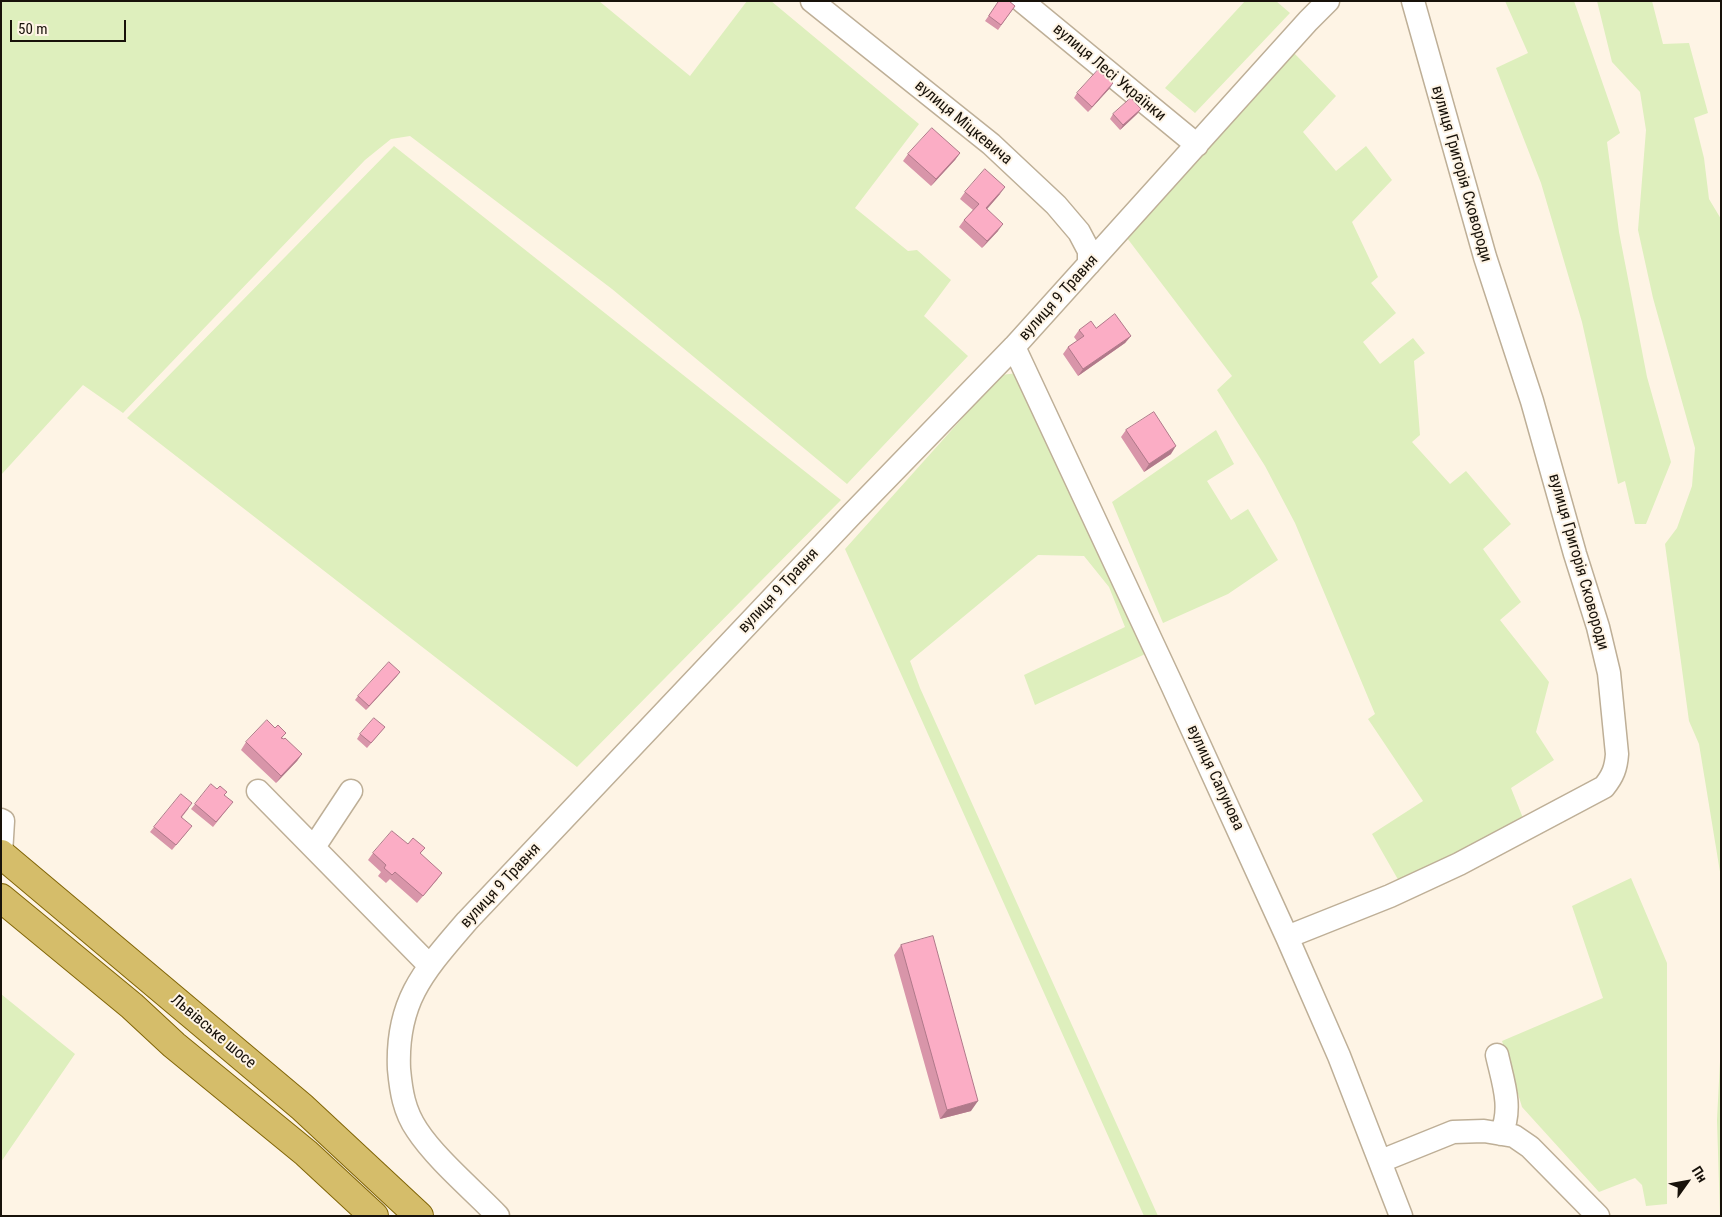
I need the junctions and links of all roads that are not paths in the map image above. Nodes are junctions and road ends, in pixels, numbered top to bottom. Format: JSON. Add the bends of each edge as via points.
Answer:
{"nodes":[{"id":1,"x":812,"y":1,"type":"edge"},
{"id":2,"x":1022,"y":1,"type":"edge"},
{"id":3,"x":1328,"y":1,"type":"edge"},
{"id":4,"x":1413,"y":1,"type":"edge"},
{"id":5,"x":1197,"y":145,"type":"junction"},
{"id":6,"x":1089,"y":264,"type":"junction"},
{"id":7,"x":1014,"y":347,"type":"junction"},
{"id":8,"x":258,"y":791,"type":"dead end"},
{"id":9,"x":351,"y":791,"type":"dead end"},
{"id":10,"x":1,"y":820,"type":"edge"},
{"id":11,"x":314,"y":848,"type":"junction"},
{"id":12,"x":1,"y":854,"type":"edge"},
{"id":13,"x":1,"y":898,"type":"edge"},
{"id":14,"x":1287,"y":937,"type":"junction"},
{"id":15,"x":429,"y":965,"type":"junction"},
{"id":16,"x":1497,"y":1055,"type":"dead end"},
{"id":17,"x":1501,"y":1134,"type":"junction"},
{"id":18,"x":1381,"y":1161,"type":"junction"},
{"id":19,"x":374,"y":1216,"type":"edge"},
{"id":20,"x":419,"y":1216,"type":"edge"},
{"id":21,"x":498,"y":1216,"type":"edge"},
{"id":22,"x":1402,"y":1216,"type":"edge"},
{"id":23,"x":1598,"y":1216,"type":"edge"}],
"edges":[{"from":1,"to":6,"type":"street","name":"вулиця Міцкевича","via":[[990,144],[1056,205],[1079,232],[1089,251]]},
{"from":2,"to":5,"type":"street","name":"вулиця Лесі Українки"},
{"from":3,"to":5,"type":"street","name":"вулиця 9 Травня"},
{"from":4,"to":14,"type":"street","name":"вулиця Григорія Сковороди","via":[[1485,257],[1532,401],[1598,627],[1609,673],[1616,767],[1604,788],[1459,864]]},
{"from":5,"to":6,"type":"street","name":"вулиця 9 Травня"},
{"from":6,"to":7,"type":"street","name":"вулиця 9 Травня"},
{"from":7,"to":14,"type":"street","name":"вулиця Сапунова"},
{"from":7,"to":15,"type":"street","name":"вулиця 9 Травня","via":[[838,528]]},
{"from":8,"to":11,"type":"street"},
{"from":9,"to":11,"type":"street"},
{"from":10,"to":12,"type":"street"},
{"from":11,"to":15,"type":"street"},
{"from":12,"to":20,"type":"main road","name":"Львівське шосе","via":[[302,1107]]},
{"from":13,"to":19,"type":"main road","name":"Львівське шосе","via":[[306,1154]]},
{"from":14,"to":18,"type":"street","name":"вулиця Сапунова"},
{"from":15,"to":21,"type":"street","name":"вулиця 9 Травня","via":[[404,1013],[398,1047],[400,1090],[407,1113],[418,1131]]},
{"from":16,"to":17,"type":"street","via":[[1508,1103]]},
{"from":17,"to":18,"type":"street","via":[[1452,1132]]},
{"from":17,"to":23,"type":"street","via":[[1514,1136],[1530,1147]]},
{"from":18,"to":22,"type":"street","name":"вулиця Сапунова"}]}
